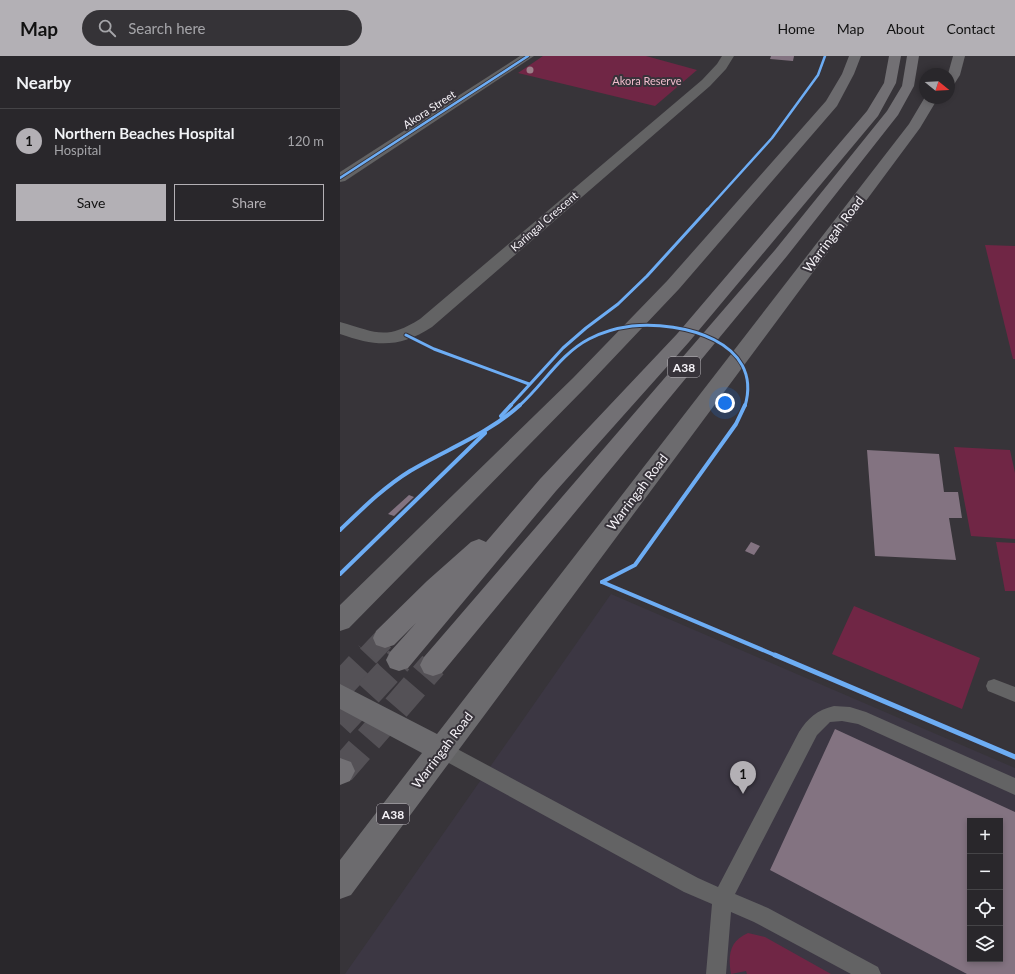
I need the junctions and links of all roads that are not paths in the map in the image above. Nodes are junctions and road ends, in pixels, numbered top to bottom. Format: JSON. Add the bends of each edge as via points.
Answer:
{"nodes":[{"id":1,"x":528,"y":56,"type":"edge"},
{"id":2,"x":728,"y":56,"type":"edge"},
{"id":3,"x":855,"y":56,"type":"edge"},
{"id":4,"x":895,"y":56,"type":"edge"},
{"id":5,"x":913,"y":56,"type":"edge"},
{"id":6,"x":959,"y":56,"type":"edge"},
{"id":7,"x":955,"y":71,"type":"edge"},
{"id":8,"x":927,"y":104,"type":"edge"},
{"id":9,"x":934,"y":104,"type":"edge"},
{"id":10,"x":915,"y":125,"type":"junction"},
{"id":11,"x":340,"y":178,"type":"edge"},
{"id":12,"x":340,"y":328,"type":"edge"},
{"id":13,"x":548,"y":484,"type":"junction"},
{"id":14,"x":340,"y":621,"type":"edge"},
{"id":15,"x":385,"y":638,"type":"tunnel mouth"},
{"id":16,"x":399,"y":660,"type":"tunnel mouth"},
{"id":17,"x":433,"y":665,"type":"tunnel mouth"},
{"id":18,"x":994,"y":686,"type":"dead end"},
{"id":19,"x":1015,"y":695,"type":"edge"},
{"id":20,"x":340,"y":696,"type":"edge"},
{"id":21,"x":442,"y":750,"type":"junction"},
{"id":22,"x":1015,"y":787,"type":"edge"},
{"id":23,"x":340,"y":884,"type":"edge"},
{"id":24,"x":722,"y":899,"type":"junction"},
{"id":25,"x":716,"y":974,"type":"edge"},
{"id":26,"x":871,"y":974,"type":"edge"}],
"edges":[{"from":1,"to":11,"type":"street","name":"Akora Street"},
{"from":2,"to":12,"type":"street","name":"Karingal Crescent","via":[[706,83],[421,326],[406,335],[384,339],[372,339]]},
{"from":3,"to":14,"type":"main road","via":[[832,103],[673,285],[580,382]]},
{"from":4,"to":13,"type":"highway","number":"A38","via":[[890,83],[873,113],[683,338]]},
{"from":5,"to":17,"type":"highway","number":"A38","via":[[908,86],[888,118],[781,253]]},
{"from":6,"to":7,"type":"main road"},
{"from":8,"to":10,"type":"main road","name":"Warringah Road","number":"A38"},
{"from":9,"to":10,"type":"main road"},
{"from":10,"to":21,"type":"main road","name":"Warringah Road","number":"A38"},
{"from":13,"to":15,"type":"highway","via":[[435,588]]},
{"from":13,"to":16,"type":"highway","number":"A38"},
{"from":18,"to":19,"type":"lane"},
{"from":20,"to":21,"type":"main road"},
{"from":21,"to":23,"type":"main road","name":"Warringah Road","number":"A38"},
{"from":21,"to":24,"type":"lane","via":[[690,885]]},
{"from":22,"to":24,"type":"lane","via":[[860,717],[833,713],[821,717],[805,738]]},
{"from":24,"to":25,"type":"lane"},
{"from":24,"to":26,"type":"lane","via":[[761,914]]}]}
